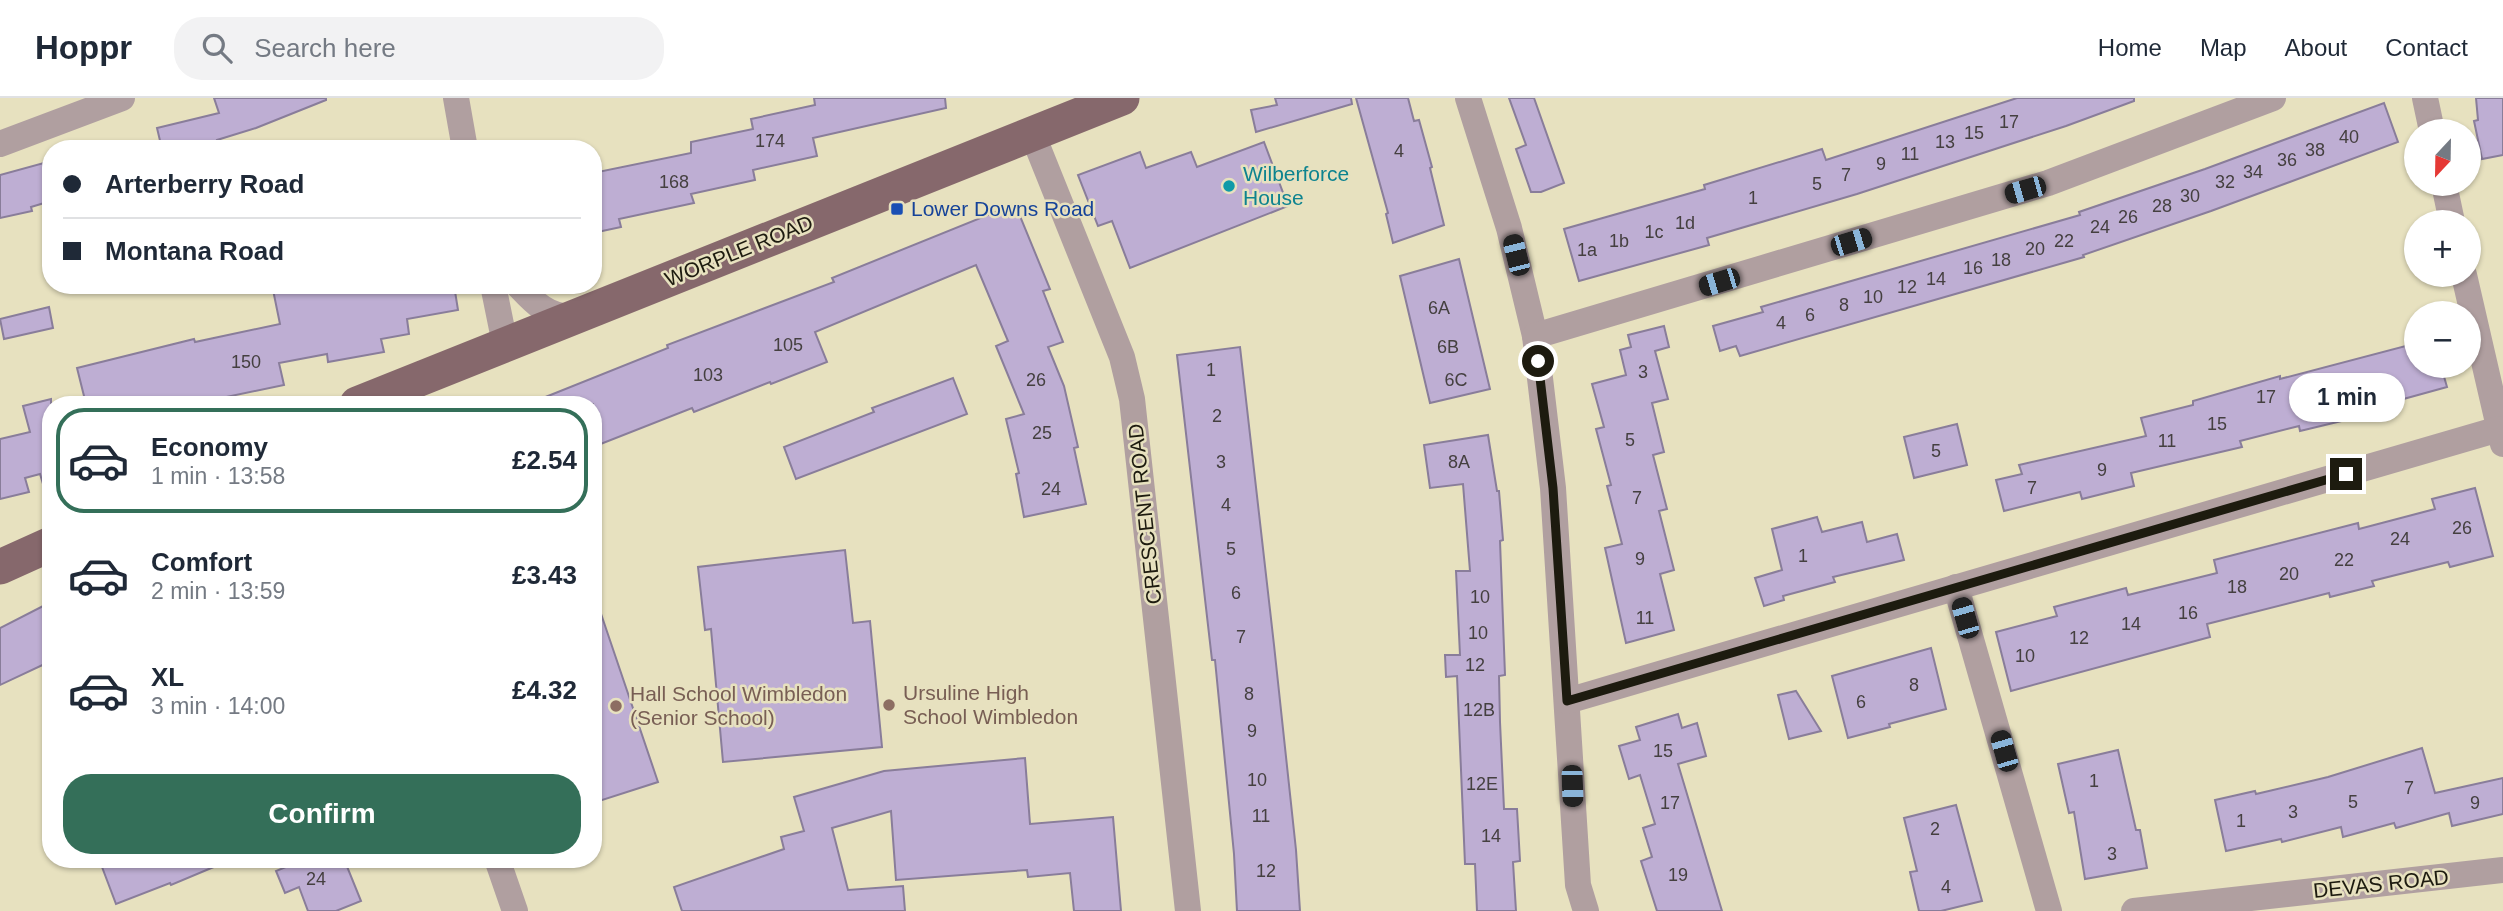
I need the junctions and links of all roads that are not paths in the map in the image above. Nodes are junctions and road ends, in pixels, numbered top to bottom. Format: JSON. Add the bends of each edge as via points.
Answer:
{"nodes":[{"id":1,"x":122,"y":98,"type":"edge"},
{"id":2,"x":456,"y":98,"type":"edge"},
{"id":3,"x":1122,"y":98,"type":"edge"},
{"id":4,"x":1468,"y":98,"type":"edge"},
{"id":5,"x":2273,"y":98,"type":"edge"},
{"id":6,"x":2425,"y":98,"type":"edge"},
{"id":7,"x":2429,"y":119,"type":"edge"},
{"id":8,"x":1032,"y":133,"type":"junction"},
{"id":9,"x":463,"y":140,"type":"edge"},
{"id":10,"x":0,"y":144,"type":"edge"},
{"id":11,"x":2467,"y":287,"type":"edge"},
{"id":12,"x":495,"y":294,"type":"edge"},
{"id":13,"x":527,"y":294,"type":"edge"},
{"id":14,"x":570,"y":317,"type":"junction"},
{"id":15,"x":1535,"y":335,"type":"junction"},
{"id":16,"x":505,"y":344,"type":"junction"},
{"id":17,"x":377,"y":396,"type":"edge"},
{"id":18,"x":2501,"y":438,"type":"edge"},
{"id":19,"x":42,"y":548,"type":"edge"},
{"id":20,"x":0,"y":567,"type":"edge"},
{"id":21,"x":1956,"y":587,"type":"junction"},
{"id":22,"x":1567,"y":701,"type":"junction"},
{"id":23,"x":500,"y":868,"type":"edge"},
{"id":24,"x":2503,"y":870,"type":"edge"},
{"id":25,"x":515,"y":911,"type":"edge"},
{"id":26,"x":1188,"y":911,"type":"edge"},
{"id":27,"x":1586,"y":911,"type":"edge"},
{"id":28,"x":2049,"y":911,"type":"edge"},
{"id":29,"x":2134,"y":911,"type":"edge"}],
"edges":[{"from":1,"to":10,"type":"street"},
{"from":2,"to":9,"type":"street"},
{"from":3,"to":8,"type":"main road","name":"WORPLE ROAD"},
{"from":4,"to":15,"type":"street","via":[[1509,228]]},
{"from":5,"to":15,"type":"street","via":[[2048,183]]},
{"from":6,"to":7,"type":"street"},
{"from":8,"to":14,"type":"main road","name":"WORPLE ROAD"},
{"from":8,"to":26,"type":"street","name":"CRESCENT ROAD","via":[[1122,357],[1132,399]]},
{"from":11,"to":18,"type":"street"},
{"from":12,"to":16,"type":"street"},
{"from":13,"to":14,"type":"street","via":[[543,310]]},
{"from":14,"to":16,"type":"main road","name":"WORPLE ROAD"},
{"from":15,"to":22,"type":"street","via":[[1553,488]]},
{"from":16,"to":17,"type":"main road","name":"WORPLE ROAD"},
{"from":18,"to":21,"type":"street"},
{"from":19,"to":20,"type":"main road"},
{"from":21,"to":22,"type":"street"},
{"from":21,"to":28,"type":"street"},
{"from":22,"to":27,"type":"street","via":[[1578,885]]},
{"from":23,"to":25,"type":"street"},
{"from":24,"to":29,"type":"street","name":"DEVAS ROAD"}]}
